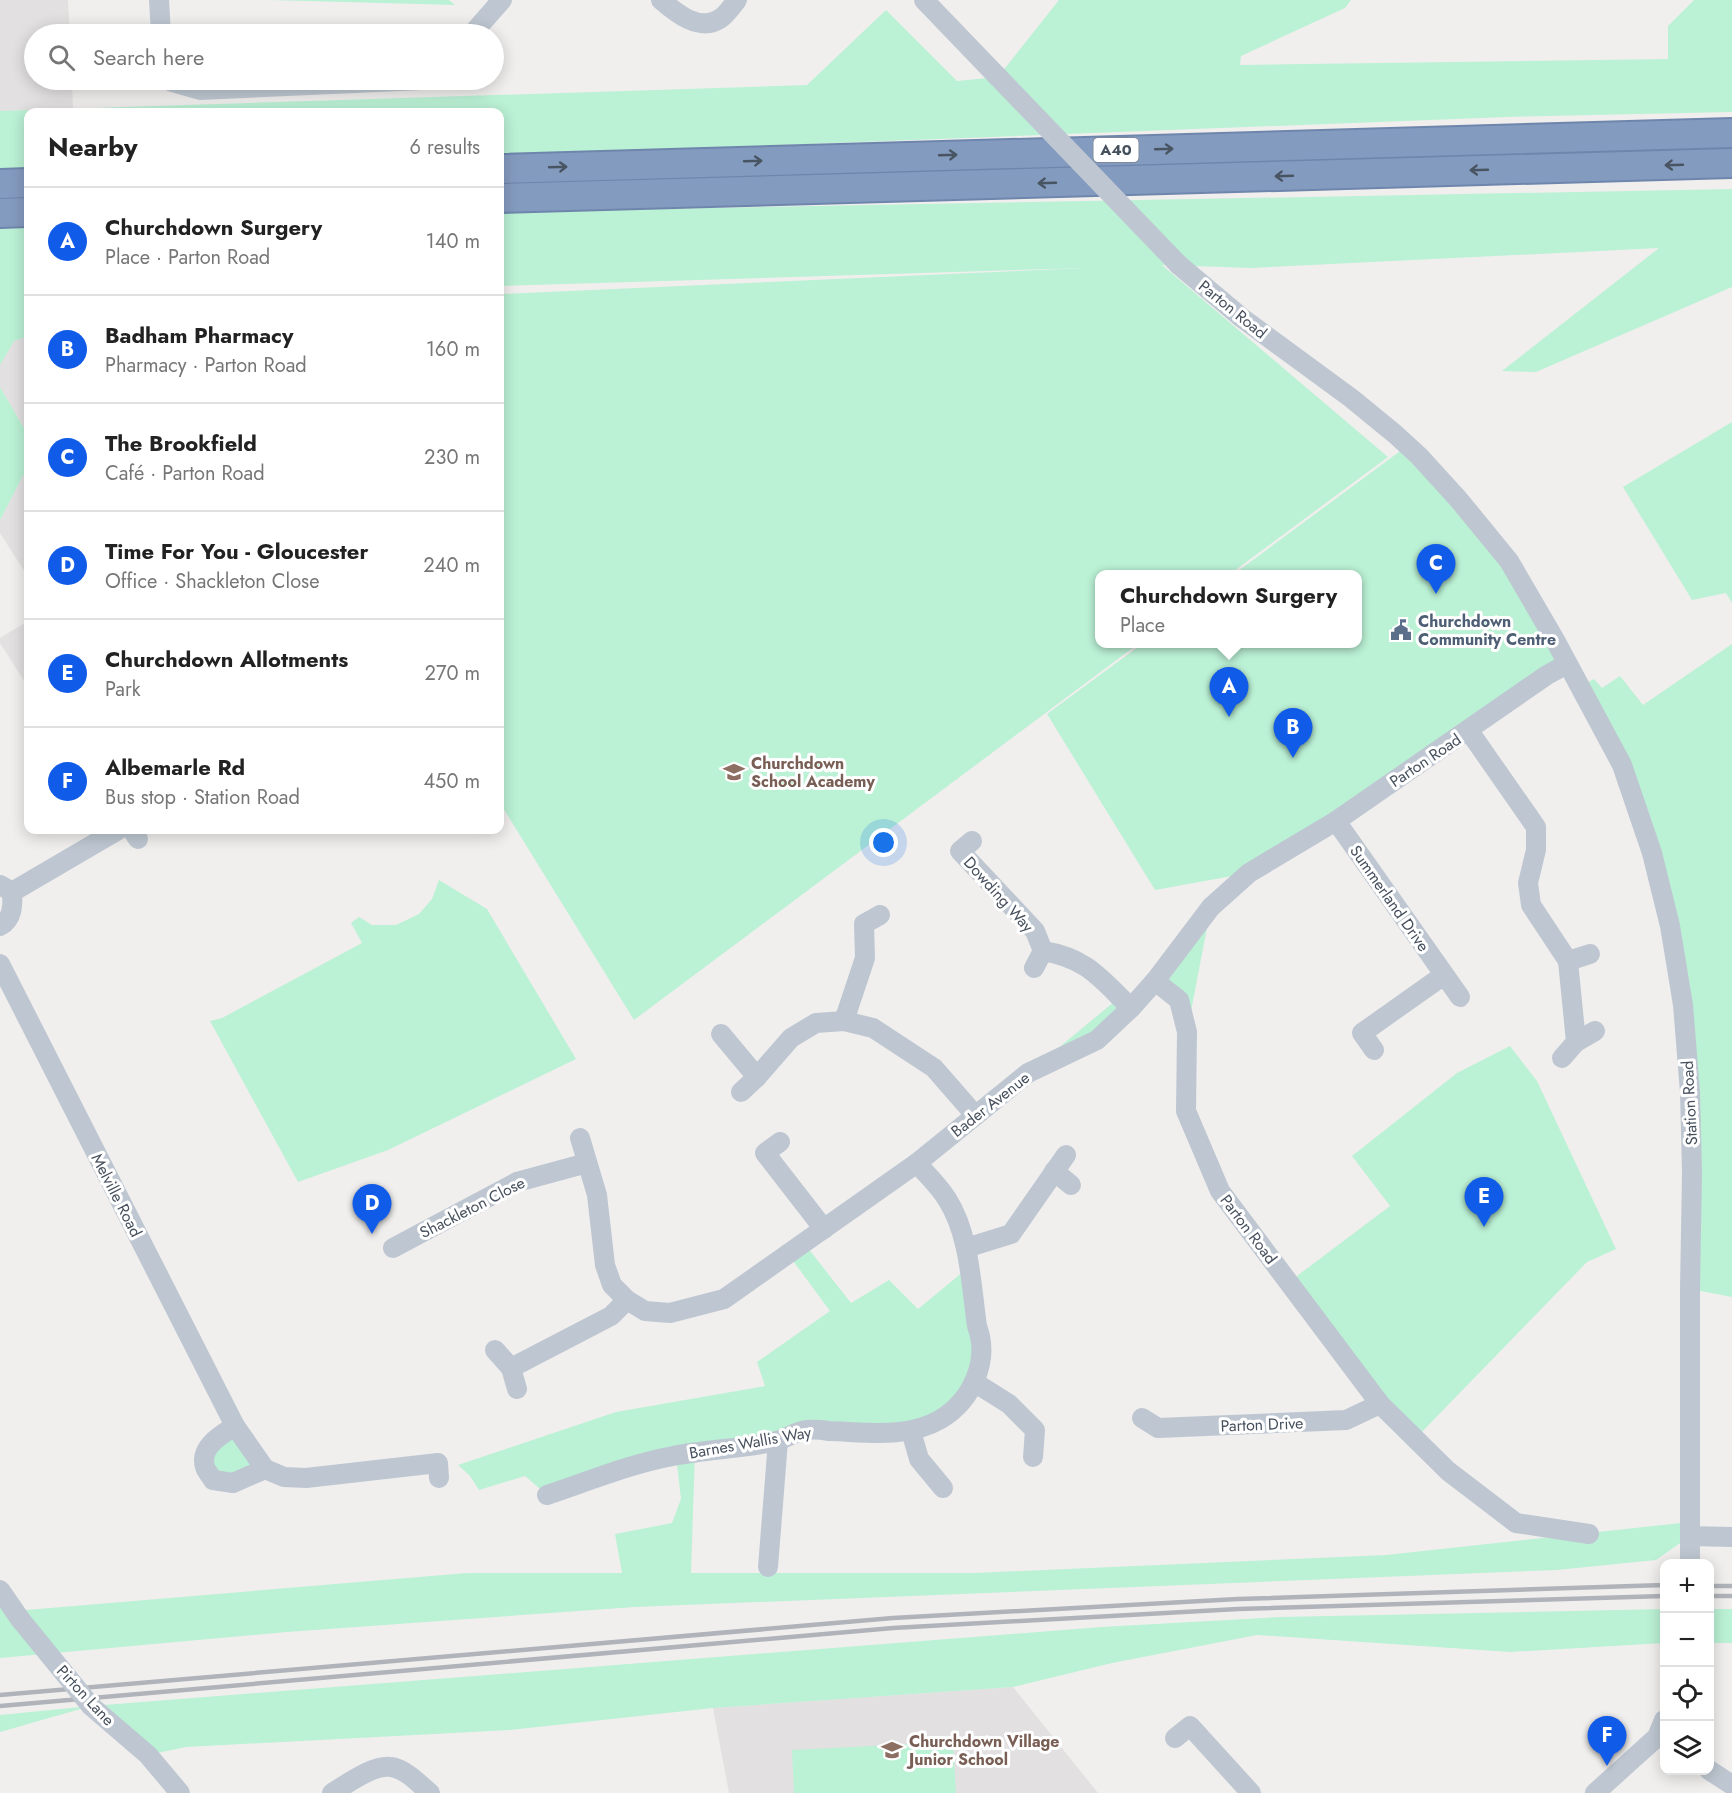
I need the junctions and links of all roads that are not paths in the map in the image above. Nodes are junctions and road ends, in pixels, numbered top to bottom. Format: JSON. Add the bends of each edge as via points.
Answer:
{"nodes":[{"id":1,"x":159,"y":0,"type":"edge"},
{"id":2,"x":502,"y":0,"type":"edge"},
{"id":3,"x":661,"y":0,"type":"edge"},
{"id":4,"x":738,"y":0,"type":"edge"},
{"id":5,"x":924,"y":0,"type":"edge"},
{"id":6,"x":160,"y":24,"type":"edge"},
{"id":7,"x":481,"y":24,"type":"edge"},
{"id":8,"x":1732,"y":132,"type":"edge"},
{"id":9,"x":1732,"y":163,"type":"edge"},
{"id":10,"x":504,"y":169,"type":"edge"},
{"id":11,"x":24,"y":183,"type":"edge"},
{"id":12,"x":0,"y":184,"type":"edge"},
{"id":13,"x":504,"y":198,"type":"edge"},
{"id":14,"x":24,"y":212,"type":"edge"},
{"id":15,"x":0,"y":213,"type":"edge"},
{"id":16,"x":1568,"y":664,"type":"junction"},
{"id":17,"x":1469,"y":730,"type":"junction"},
{"id":18,"x":1336,"y":821,"type":"junction"},
{"id":19,"x":110,"y":834,"type":"edge"},
{"id":20,"x":972,"y":841,"type":"dead end"},
{"id":21,"x":6,"y":888,"type":"edge"},
{"id":22,"x":864,"y":922,"type":"dead end"},
{"id":23,"x":0,"y":926,"type":"edge"},
{"id":24,"x":1590,"y":954,"type":"dead end"},
{"id":25,"x":1568,"y":962,"type":"junction"},
{"id":26,"x":0,"y":964,"type":"edge"},
{"id":27,"x":1444,"y":975,"type":"junction"},
{"id":28,"x":1155,"y":981,"type":"junction"},
{"id":29,"x":1460,"y":998,"type":"dead end"},
{"id":30,"x":1131,"y":1008,"type":"junction"},
{"id":31,"x":844,"y":1021,"type":"junction"},
{"id":32,"x":1595,"y":1031,"type":"dead end"},
{"id":33,"x":721,"y":1034,"type":"dead end"},
{"id":34,"x":1576,"y":1042,"type":"junction"},
{"id":35,"x":1374,"y":1050,"type":"dead end"},
{"id":36,"x":1562,"y":1058,"type":"dead end"},
{"id":37,"x":757,"y":1077,"type":"junction"},
{"id":38,"x":741,"y":1092,"type":"dead end"},
{"id":39,"x":975,"y":1114,"type":"junction"},
{"id":40,"x":580,"y":1138,"type":"dead end"},
{"id":41,"x":780,"y":1142,"type":"dead end"},
{"id":42,"x":1066,"y":1155,"type":"dead end"},
{"id":43,"x":588,"y":1163,"type":"junction"},
{"id":44,"x":917,"y":1163,"type":"junction"},
{"id":45,"x":1054,"y":1171,"type":"junction"},
{"id":46,"x":1071,"y":1185,"type":"dead end"},
{"id":47,"x":824,"y":1229,"type":"junction"},
{"id":48,"x":393,"y":1248,"type":"dead end"},
{"id":49,"x":966,"y":1248,"type":"junction"},
{"id":50,"x":627,"y":1300,"type":"junction"},
{"id":51,"x":495,"y":1350,"type":"dead end"},
{"id":52,"x":511,"y":1368,"type":"junction"},
{"id":53,"x":974,"y":1382,"type":"junction"},
{"id":54,"x":517,"y":1389,"type":"dead end"},
{"id":55,"x":1380,"y":1404,"type":"junction"},
{"id":56,"x":1142,"y":1418,"type":"dead end"},
{"id":57,"x":235,"y":1426,"type":"junction"},
{"id":58,"x":911,"y":1431,"type":"junction"},
{"id":59,"x":778,"y":1441,"type":"junction"},
{"id":60,"x":1033,"y":1457,"type":"dead end"},
{"id":61,"x":265,"y":1469,"type":"junction"},
{"id":62,"x":440,"y":1478,"type":"dead end"},
{"id":63,"x":943,"y":1488,"type":"dead end"},
{"id":64,"x":548,"y":1495,"type":"dead end"},
{"id":65,"x":1589,"y":1534,"type":"dead end"},
{"id":66,"x":1690,"y":1536,"type":"junction"},
{"id":67,"x":1732,"y":1537,"type":"edge"},
{"id":68,"x":1690,"y":1559,"type":"edge"},
{"id":69,"x":768,"y":1567,"type":"dead end"},
{"id":70,"x":0,"y":1590,"type":"edge"},
{"id":71,"x":1660,"y":1735,"type":"edge"},
{"id":72,"x":1175,"y":1738,"type":"dead end"},
{"id":73,"x":1714,"y":1773,"type":"edge"},
{"id":74,"x":1732,"y":1785,"type":"edge"},
{"id":75,"x":180,"y":1793,"type":"edge"},
{"id":76,"x":332,"y":1793,"type":"edge"},
{"id":77,"x":430,"y":1793,"type":"edge"},
{"id":78,"x":1251,"y":1793,"type":"edge"},
{"id":79,"x":1595,"y":1793,"type":"edge"}],
"edges":[{"from":1,"to":6,"type":"street"},
{"from":2,"to":7,"type":"street"},
{"from":3,"to":4,"type":"street","via":[[679,16],[700,24],[720,19]]},
{"from":5,"to":16,"type":"street","name":"Parton Road","bridge":true,"via":[[1179,265],[1242,318],[1351,398],[1419,456],[1509,561]]},
{"from":10,"to":8,"type":"highway","number":"A40","one_way":true},
{"from":9,"to":13,"type":"highway","number":"A40","one_way":true},
{"from":11,"to":12,"type":"highway"},
{"from":14,"to":15,"type":"highway"},
{"from":16,"to":17,"type":"street","name":"Parton Road"},
{"from":16,"to":66,"type":"street","name":"Station Road","via":[[1622,765],[1652,853],[1670,926],[1683,1005],[1692,1173]]},
{"from":17,"to":18,"type":"street","name":"Parton Road"},
{"from":17,"to":25,"type":"street","via":[[1536,826],[1536,850],[1528,883],[1531,905]]},
{"from":18,"to":27,"type":"street","name":"Summerland Drive"},
{"from":18,"to":28,"type":"street","name":"Parton Road","via":[[1249,873],[1211,908]]},
{"from":19,"to":21,"type":"street"},
{"from":20,"to":30,"type":"street","name":"Dowding Way","via":[[960,851],[1035,931],[1038,960],[1061,954],[1089,967]]},
{"from":21,"to":23,"type":"street","via":[[13,908],[6,923]]},
{"from":22,"to":31,"type":"street","via":[[865,958]]},
{"from":24,"to":25,"type":"street"},
{"from":25,"to":34,"type":"street"},
{"from":26,"to":57,"type":"street","name":"Melville Road"},
{"from":27,"to":29,"type":"street","name":"Summerland Drive"},
{"from":27,"to":35,"type":"street","via":[[1362,1033]]},
{"from":28,"to":30,"type":"street","name":"Bader Avenue"},
{"from":28,"to":55,"type":"street","name":"Parton Road","via":[[1179,1000],[1187,1032],[1186,1111],[1220,1191]]},
{"from":30,"to":39,"type":"street","name":"Bader Avenue","via":[[1097,1040],[1028,1072]]},
{"from":31,"to":37,"type":"street","via":[[816,1023],[791,1038]]},
{"from":31,"to":39,"type":"street","via":[[873,1028],[934,1068]]},
{"from":32,"to":34,"type":"street"},
{"from":33,"to":37,"type":"street"},
{"from":34,"to":36,"type":"street"},
{"from":37,"to":38,"type":"street"},
{"from":39,"to":44,"type":"street","name":"Bader Avenue"},
{"from":40,"to":43,"type":"street","name":"Bader Avenue"},
{"from":41,"to":47,"type":"street","via":[[765,1153]]},
{"from":42,"to":45,"type":"street"},
{"from":43,"to":48,"type":"street","name":"Shackleton Close","via":[[517,1182]]},
{"from":43,"to":50,"type":"street","name":"Bader Avenue","via":[[597,1195],[605,1265],[612,1285]]},
{"from":44,"to":47,"type":"street","name":"Bader Avenue"},
{"from":44,"to":49,"type":"street","name":"Barnes Wallis Way","via":[[946,1197]]},
{"from":45,"to":46,"type":"street"},
{"from":45,"to":49,"type":"street","via":[[1011,1234]]},
{"from":47,"to":50,"type":"street","name":"Bader Avenue","via":[[724,1299],[670,1313],[645,1311]]},
{"from":49,"to":53,"type":"street","name":"Barnes Wallis Way","via":[[983,1353]]},
{"from":50,"to":52,"type":"street","via":[[611,1317]]},
{"from":51,"to":52,"type":"street"},
{"from":52,"to":54,"type":"street"},
{"from":53,"to":58,"type":"street","name":"Barnes Wallis Way","via":[[964,1401],[940,1419]]},
{"from":53,"to":60,"type":"street","via":[[1009,1404],[1035,1430]]},
{"from":55,"to":56,"type":"street","name":"Parton Drive","via":[[1346,1420],[1158,1428]]},
{"from":55,"to":65,"type":"street","name":"Parton Road","via":[[1448,1471],[1516,1523]]},
{"from":57,"to":61,"type":"street","name":"Melville Road"},
{"from":57,"to":61,"type":"street","via":[[207,1449],[204,1466],[213,1480],[233,1483]]},
{"from":58,"to":59,"type":"street","name":"Barnes Wallis Way","via":[[805,1430]]},
{"from":58,"to":63,"type":"street","via":[[920,1459]]},
{"from":59,"to":64,"type":"street","name":"Barnes Wallis Way","via":[[636,1464]]},
{"from":59,"to":69,"type":"street"},
{"from":61,"to":62,"type":"street","via":[[284,1477],[306,1478],[438,1463]]},
{"from":66,"to":67,"type":"street"},
{"from":66,"to":68,"type":"street","name":"Station Road"},
{"from":70,"to":75,"type":"street","name":"Pirton Lane","bridge":true,"via":[[91,1706],[148,1755]]},
{"from":71,"to":79,"type":"street"},
{"from":72,"to":78,"type":"street","via":[[1190,1726]]},
{"from":73,"to":74,"type":"street"},
{"from":76,"to":77,"type":"street","via":[[371,1770],[391,1766]]}]}
